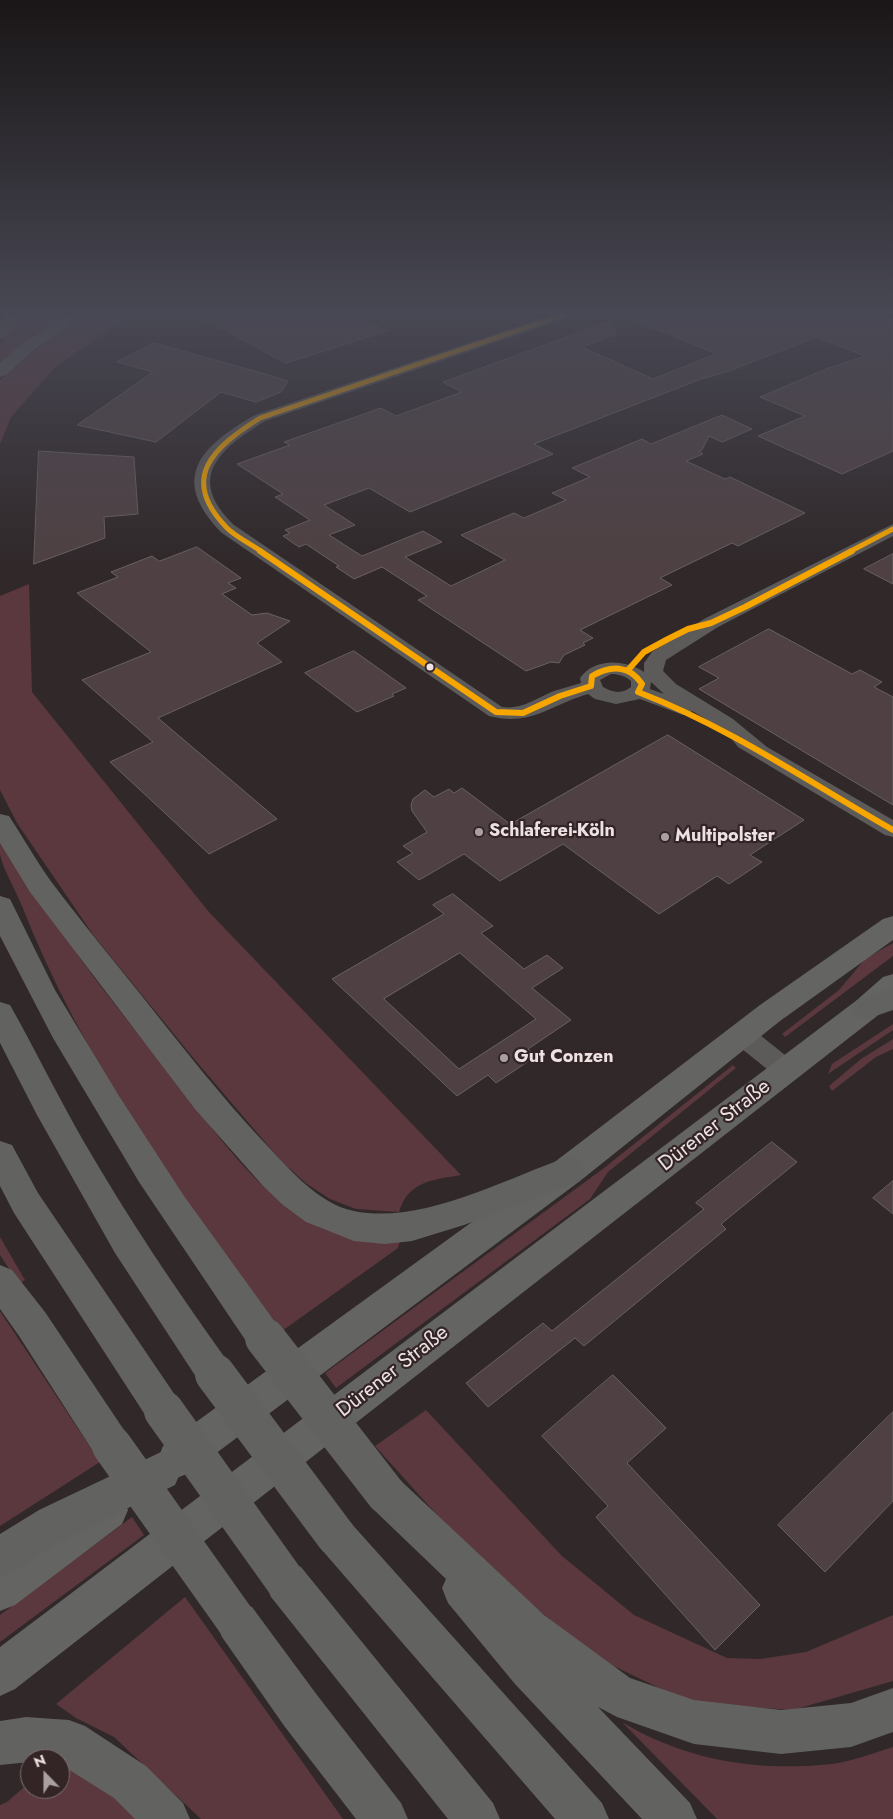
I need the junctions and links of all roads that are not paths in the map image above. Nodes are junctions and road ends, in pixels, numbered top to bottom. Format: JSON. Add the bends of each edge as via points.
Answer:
{"nodes":[{"id":1,"x":313,"y":400,"type":"edge"},
{"id":2,"x":893,"y":529,"type":"edge"},
{"id":3,"x":711,"y":623,"type":"junction"},
{"id":4,"x":628,"y":670,"type":"junction"},
{"id":5,"x":591,"y":686,"type":"junction"},
{"id":6,"x":638,"y":692,"type":"junction"},
{"id":7,"x":758,"y":750,"type":"junction"},
{"id":8,"x":0,"y":822,"type":"edge"},
{"id":9,"x":890,"y":830,"type":"edge"},
{"id":10,"x":0,"y":906,"type":"edge"},
{"id":11,"x":893,"y":926,"type":"edge"},
{"id":12,"x":893,"y":985,"type":"edge"},
{"id":13,"x":880,"y":1003,"type":"edge"},
{"id":14,"x":0,"y":1013,"type":"edge"},
{"id":15,"x":741,"y":1034,"type":"junction"},
{"id":16,"x":786,"y":1070,"type":"junction"},
{"id":17,"x":0,"y":1154,"type":"edge"},
{"id":18,"x":568,"y":1171,"type":"junction"},
{"id":19,"x":0,"y":1281,"type":"edge"},
{"id":20,"x":161,"y":1471,"type":"junction"},
{"id":21,"x":386,"y":1494,"type":"junction"},
{"id":22,"x":0,"y":1557,"type":"edge"},
{"id":23,"x":0,"y":1590,"type":"edge"},
{"id":24,"x":0,"y":1674,"type":"edge"},
{"id":25,"x":893,"y":1710,"type":"edge"},
{"id":26,"x":0,"y":1743,"type":"edge"},
{"id":27,"x":167,"y":1819,"type":"edge"},
{"id":28,"x":385,"y":1819,"type":"edge"},
{"id":29,"x":478,"y":1819,"type":"edge"},
{"id":30,"x":586,"y":1819,"type":"edge"},
{"id":31,"x":674,"y":1819,"type":"edge"}],
"edges":[{"from":1,"to":5,"type":"street","via":[[260,418],[226,439],[211,455],[202,470],[203,494],[212,511],[228,529],[496,712],[524,714],[560,696]]},
{"from":2,"to":3,"type":"street"},
{"from":3,"to":4,"type":"street","via":[[688,629],[644,652]]},
{"from":3,"to":7,"type":"street","via":[[659,656],[653,671],[668,688],[726,723]]},
{"from":4,"to":5,"type":"street","via":[[599,671],[590,678]]},
{"from":4,"to":6,"type":"street","via":[[641,680]]},
{"from":5,"to":6,"type":"street","via":[[599,694],[614,698]]},
{"from":6,"to":7,"type":"street","via":[[664,700]]},
{"from":7,"to":9,"type":"street"},
{"from":8,"to":18,"type":"highway","via":[[40,885],[206,1100],[275,1176],[318,1212],[354,1226],[384,1229],[412,1226],[452,1215]]},
{"from":10,"to":21,"type":"highway","bridge":true,"via":[[35,982],[119,1125],[204,1256]]},
{"from":11,"to":15,"type":"main road"},
{"from":12,"to":13,"type":"main road","name":"Dürener Straße"},
{"from":13,"to":16,"type":"main road","name":"Dürener Straße"},
{"from":14,"to":30,"type":"highway","bridge":true,"via":[[29,1073],[132,1253],[215,1374],[336,1536]]},
{"from":15,"to":16,"type":"street","name":"Dürener Straße"},
{"from":15,"to":18,"type":"main road"},
{"from":16,"to":24,"type":"main road","name":"Dürener Straße"},
{"from":17,"to":29,"type":"highway","bridge":true,"via":[[26,1203],[164,1411],[286,1582]]},
{"from":18,"to":20,"type":"main road"},
{"from":19,"to":28,"type":"highway","bridge":true,"via":[[237,1622]]},
{"from":20,"to":22,"type":"highway","via":[[53,1524]]},
{"from":20,"to":23,"type":"main road"},
{"from":21,"to":25,"type":"highway","via":[[529,1630],[617,1695],[694,1722],[781,1732],[851,1725]]},
{"from":21,"to":31,"type":"highway","via":[[530,1670]]},
{"from":26,"to":27,"type":"highway","via":[[26,1739],[69,1742],[130,1782]]}]}
